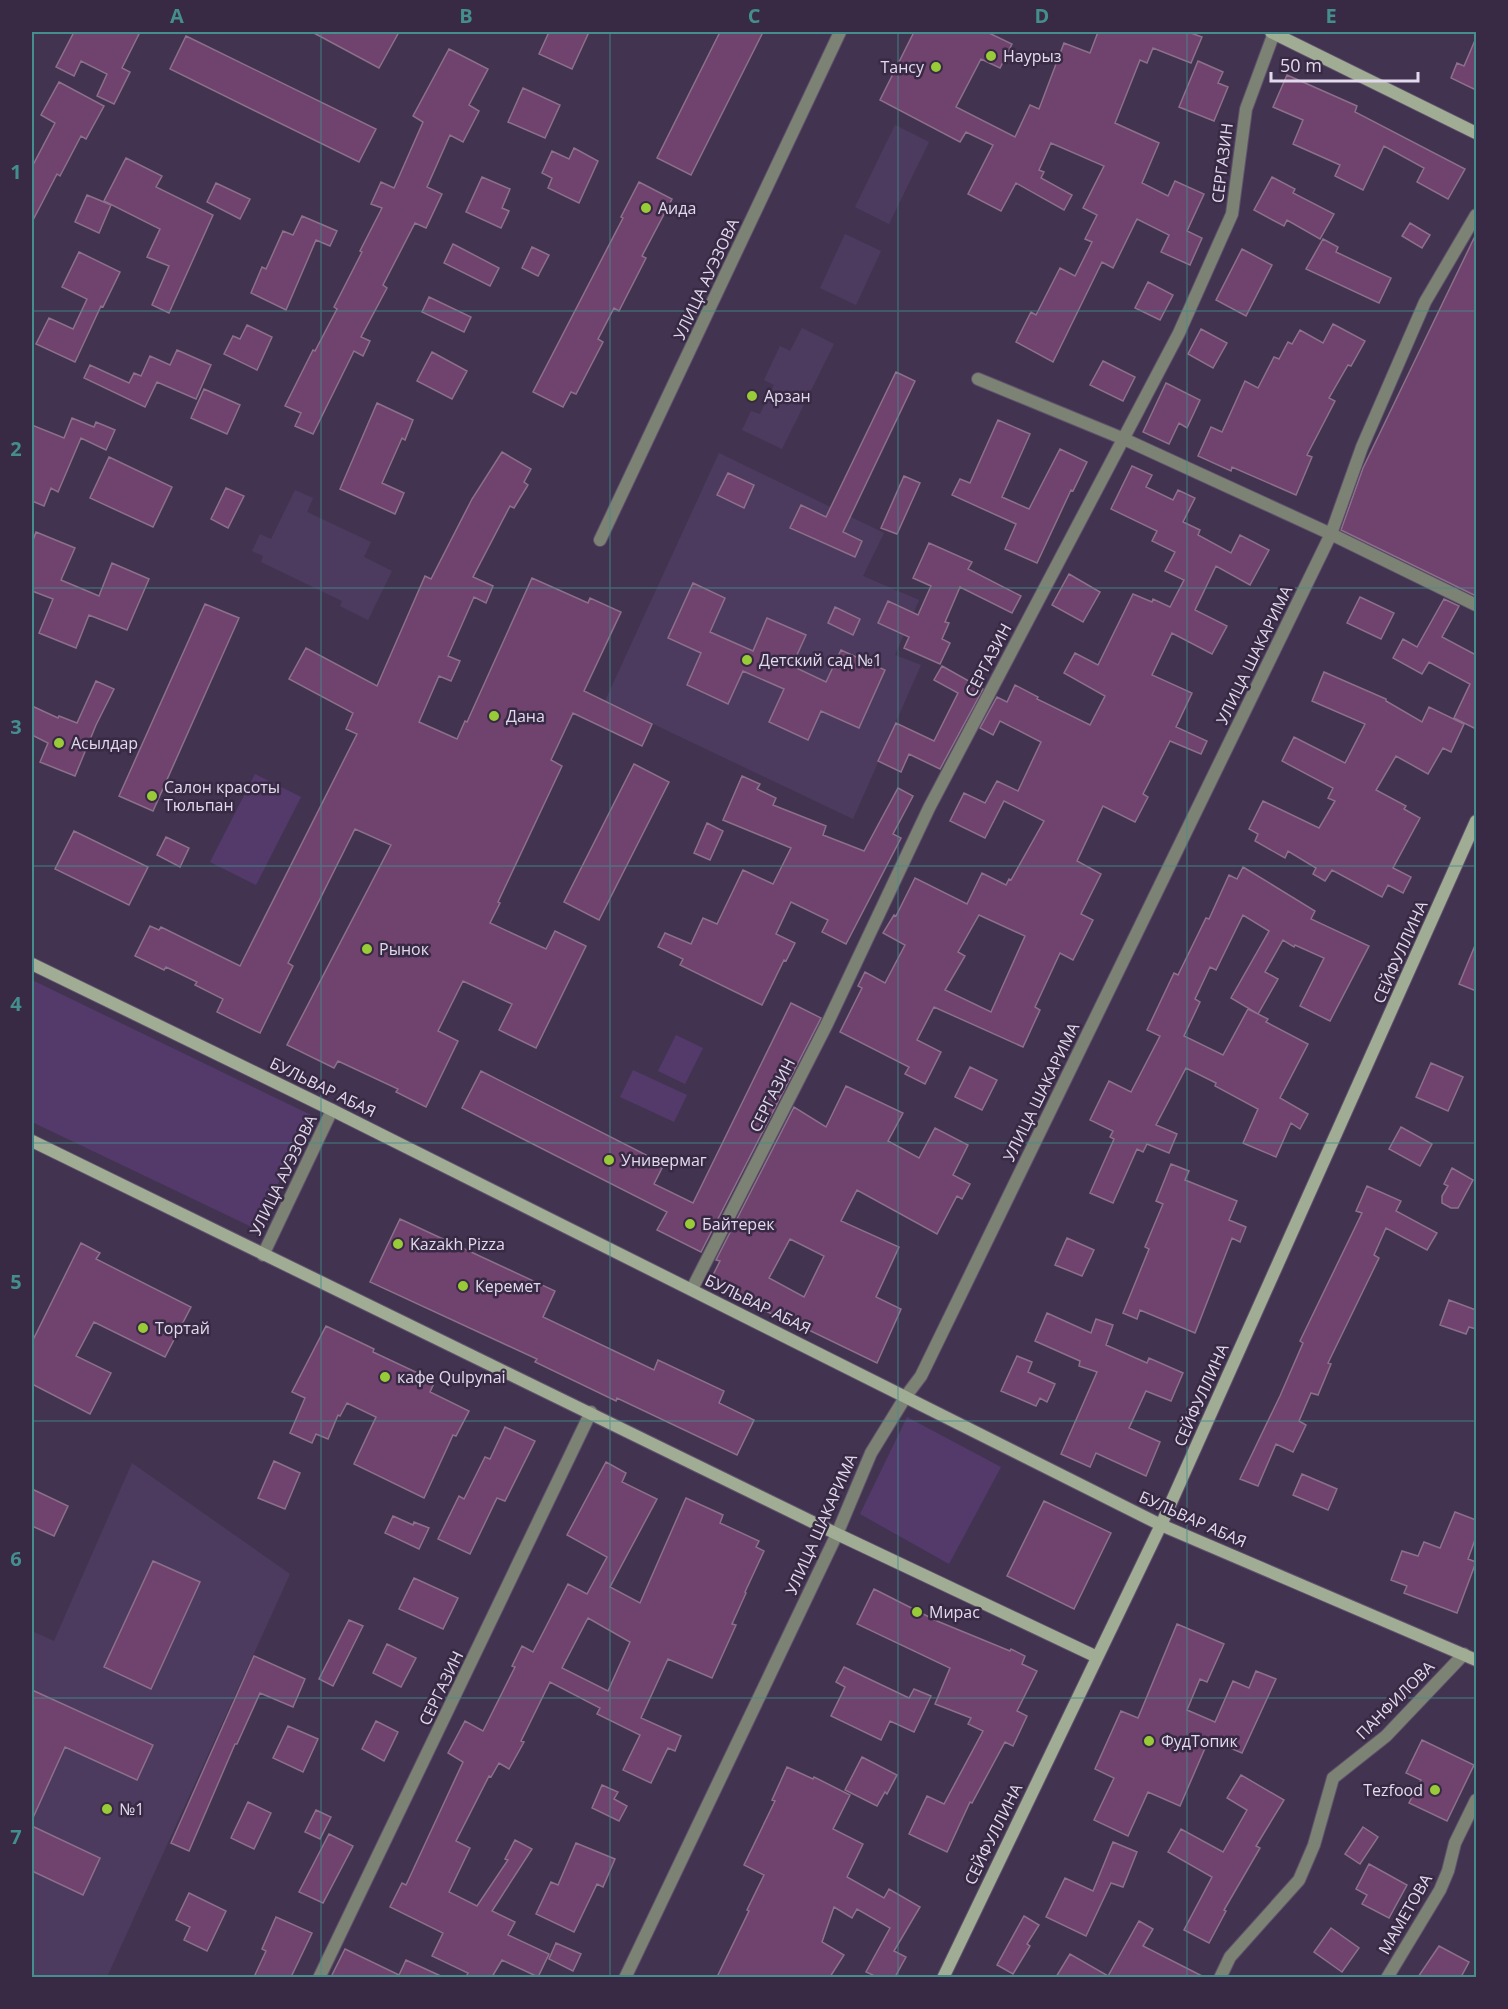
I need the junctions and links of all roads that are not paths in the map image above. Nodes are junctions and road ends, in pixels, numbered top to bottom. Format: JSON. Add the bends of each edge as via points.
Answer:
{"nodes":[{"id":1,"x":840,"y":32,"type":"edge"},
{"id":2,"x":1272,"y":32,"type":"edge"},
{"id":3,"x":1476,"y":133,"type":"edge"},
{"id":4,"x":1476,"y":215,"type":"edge"},
{"id":5,"x":978,"y":379,"type":"dead end"},
{"id":6,"x":1124,"y":439,"type":"junction"},
{"id":7,"x":1331,"y":534,"type":"junction"},
{"id":8,"x":600,"y":540,"type":"dead end"},
{"id":9,"x":1476,"y":605,"type":"edge"},
{"id":10,"x":1476,"y":820,"type":"edge"},
{"id":11,"x":32,"y":964,"type":"edge"},
{"id":12,"x":332,"y":1110,"type":"junction"},
{"id":13,"x":32,"y":1141,"type":"edge"},
{"id":14,"x":263,"y":1255,"type":"junction"},
{"id":15,"x":692,"y":1289,"type":"junction"},
{"id":16,"x":906,"y":1396,"type":"junction"},
{"id":17,"x":591,"y":1412,"type":"junction"},
{"id":18,"x":1161,"y":1525,"type":"junction"},
{"id":19,"x":837,"y":1534,"type":"junction"},
{"id":20,"x":1464,"y":1654,"type":"junction"},
{"id":21,"x":1097,"y":1657,"type":"junction"},
{"id":22,"x":1476,"y":1660,"type":"edge"},
{"id":23,"x":1476,"y":1800,"type":"edge"},
{"id":24,"x":319,"y":1977,"type":"edge"},
{"id":25,"x":625,"y":1977,"type":"edge"},
{"id":26,"x":943,"y":1977,"type":"edge"},
{"id":27,"x":1220,"y":1977,"type":"edge"},
{"id":28,"x":1387,"y":1977,"type":"edge"}],
"edges":[{"from":1,"to":8,"type":"street","name":"УЛИЦА АУЭЗОВА"},
{"from":2,"to":3,"type":"main road"},
{"from":2,"to":6,"type":"street","name":"СЕРГАЗИН","via":[[1246,109],[1232,214],[1179,333]]},
{"from":4,"to":7,"type":"street","name":"УЛИЦА ШАКАРИМА","via":[[1425,302],[1362,447]]},
{"from":5,"to":6,"type":"street"},
{"from":6,"to":7,"type":"street"},
{"from":6,"to":15,"type":"street","name":"СЕРГАЗИН","via":[[929,808],[827,1024]]},
{"from":7,"to":9,"type":"street"},
{"from":7,"to":16,"type":"street","name":"УЛИЦА ШАКАРИМА","via":[[921,1376]]},
{"from":10,"to":18,"type":"main road","name":"СЕЙФУЛЛИНА"},
{"from":11,"to":12,"type":"main road","name":"БУЛЬВАР АБАЯ"},
{"from":12,"to":14,"type":"street","name":"УЛИЦА АУЭЗОВА"},
{"from":12,"to":15,"type":"main road","name":"БУЛЬВАР АБАЯ"},
{"from":13,"to":14,"type":"main road"},
{"from":14,"to":17,"type":"main road"},
{"from":15,"to":16,"type":"main road","name":"БУЛЬВАР АБАЯ"},
{"from":16,"to":18,"type":"main road","name":"БУЛЬВАР АБАЯ"},
{"from":16,"to":19,"type":"street","name":"УЛИЦА ШАКАРИМА","via":[[871,1453]]},
{"from":17,"to":19,"type":"main road"},
{"from":17,"to":24,"type":"street","name":"СЕРГАЗИН"},
{"from":18,"to":20,"type":"main road","name":"БУЛЬВАР АБАЯ"},
{"from":18,"to":21,"type":"main road","name":"СЕЙФУЛЛИНА"},
{"from":19,"to":21,"type":"main road"},
{"from":19,"to":25,"type":"street","name":"УЛИЦА ШАКАРИМА"},
{"from":20,"to":22,"type":"main road","name":"БУЛЬВАР АБАЯ"},
{"from":20,"to":27,"type":"street","name":"ПАНФИЛОВА","via":[[1386,1736],[1333,1778],[1314,1845],[1299,1880],[1230,1957]]},
{"from":21,"to":26,"type":"main road","name":"СЕЙФУЛЛИНА"},
{"from":23,"to":28,"type":"street","name":"МАМЕТОВА","via":[[1455,1843],[1440,1890]]}]}
